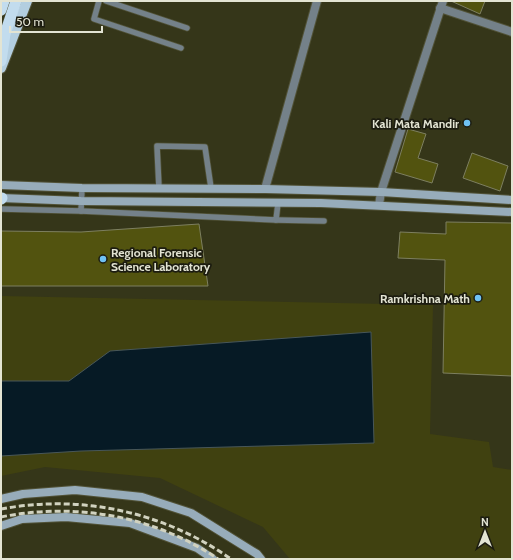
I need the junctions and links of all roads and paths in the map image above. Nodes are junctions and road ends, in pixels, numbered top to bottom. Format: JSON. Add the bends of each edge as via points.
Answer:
{"nodes":[{"id":1,"x":4,"y":1,"type":"edge"},
{"id":2,"x":16,"y":1,"type":"edge"},
{"id":3,"x":27,"y":1,"type":"edge"},
{"id":4,"x":99,"y":1,"type":"edge"},
{"id":5,"x":106,"y":1,"type":"edge"},
{"id":6,"x":317,"y":1,"type":"edge"},
{"id":7,"x":442,"y":5,"type":"edge"},
{"id":8,"x":1,"y":10,"type":"edge"},
{"id":9,"x":187,"y":28,"type":"dead end"},
{"id":10,"x":512,"y":32,"type":"edge"},
{"id":11,"x":181,"y":48,"type":"dead end"},
{"id":12,"x":1,"y":61,"type":"edge"},
{"id":13,"x":1,"y":68,"type":"edge"},
{"id":14,"x":1,"y":185,"type":"edge"},
{"id":15,"x":82,"y":188,"type":"junction"},
{"id":16,"x":159,"y":188,"type":"junction"},
{"id":17,"x":211,"y":188,"type":"junction"},
{"id":18,"x":265,"y":189,"type":"junction"},
{"id":19,"x":381,"y":192,"type":"junction"},
{"id":20,"x":512,"y":200,"type":"edge"},
{"id":21,"x":1,"y":201,"type":"edge"},
{"id":22,"x":81,"y":201,"type":"junction"},
{"id":23,"x":278,"y":203,"type":"junction"},
{"id":24,"x":379,"y":205,"type":"junction"},
{"id":25,"x":81,"y":211,"type":"junction"},
{"id":26,"x":511,"y":212,"type":"edge"},
{"id":27,"x":276,"y":220,"type":"junction"},
{"id":28,"x":324,"y":221,"type":"dead end"},
{"id":29,"x":1,"y":498,"type":"edge"},
{"id":30,"x":1,"y":526,"type":"edge"},
{"id":31,"x":213,"y":559,"type":"edge"},
{"id":32,"x":261,"y":559,"type":"edge"}],
"edges":[{"from":1,"to":8,"type":"highway"},
{"from":2,"to":12,"type":"highway","via":[[5,34]]},
{"from":3,"to":13,"type":"main road"},
{"from":4,"to":11,"type":"lane","via":[[94,19]]},
{"from":5,"to":9,"type":"lane"},
{"from":6,"to":18,"type":"street"},
{"from":7,"to":10,"type":"street"},
{"from":7,"to":19,"type":"street"},
{"from":14,"to":15,"type":"main road"},
{"from":15,"to":16,"type":"main road"},
{"from":15,"to":22,"type":"lane"},
{"from":16,"to":17,"type":"main road"},
{"from":16,"to":17,"type":"lane","via":[[157,146],[205,147]]},
{"from":17,"to":18,"type":"main road"},
{"from":18,"to":19,"type":"main road"},
{"from":19,"to":20,"type":"main road"},
{"from":19,"to":24,"type":"street"},
{"from":20,"to":26,"type":"street"},
{"from":21,"to":22,"type":"main road"},
{"from":21,"to":25,"type":"lane"},
{"from":22,"to":23,"type":"main road"},
{"from":22,"to":25,"type":"lane"},
{"from":23,"to":24,"type":"main road"},
{"from":23,"to":27,"type":"lane"},
{"from":24,"to":26,"type":"main road"},
{"from":25,"to":27,"type":"lane"},
{"from":27,"to":28,"type":"lane"},
{"from":29,"to":32,"type":"main road","via":[[75,490],[142,497],[191,513]]},
{"from":30,"to":31,"type":"main road","via":[[22,519],[66,516],[130,523],[197,548]]}]}
